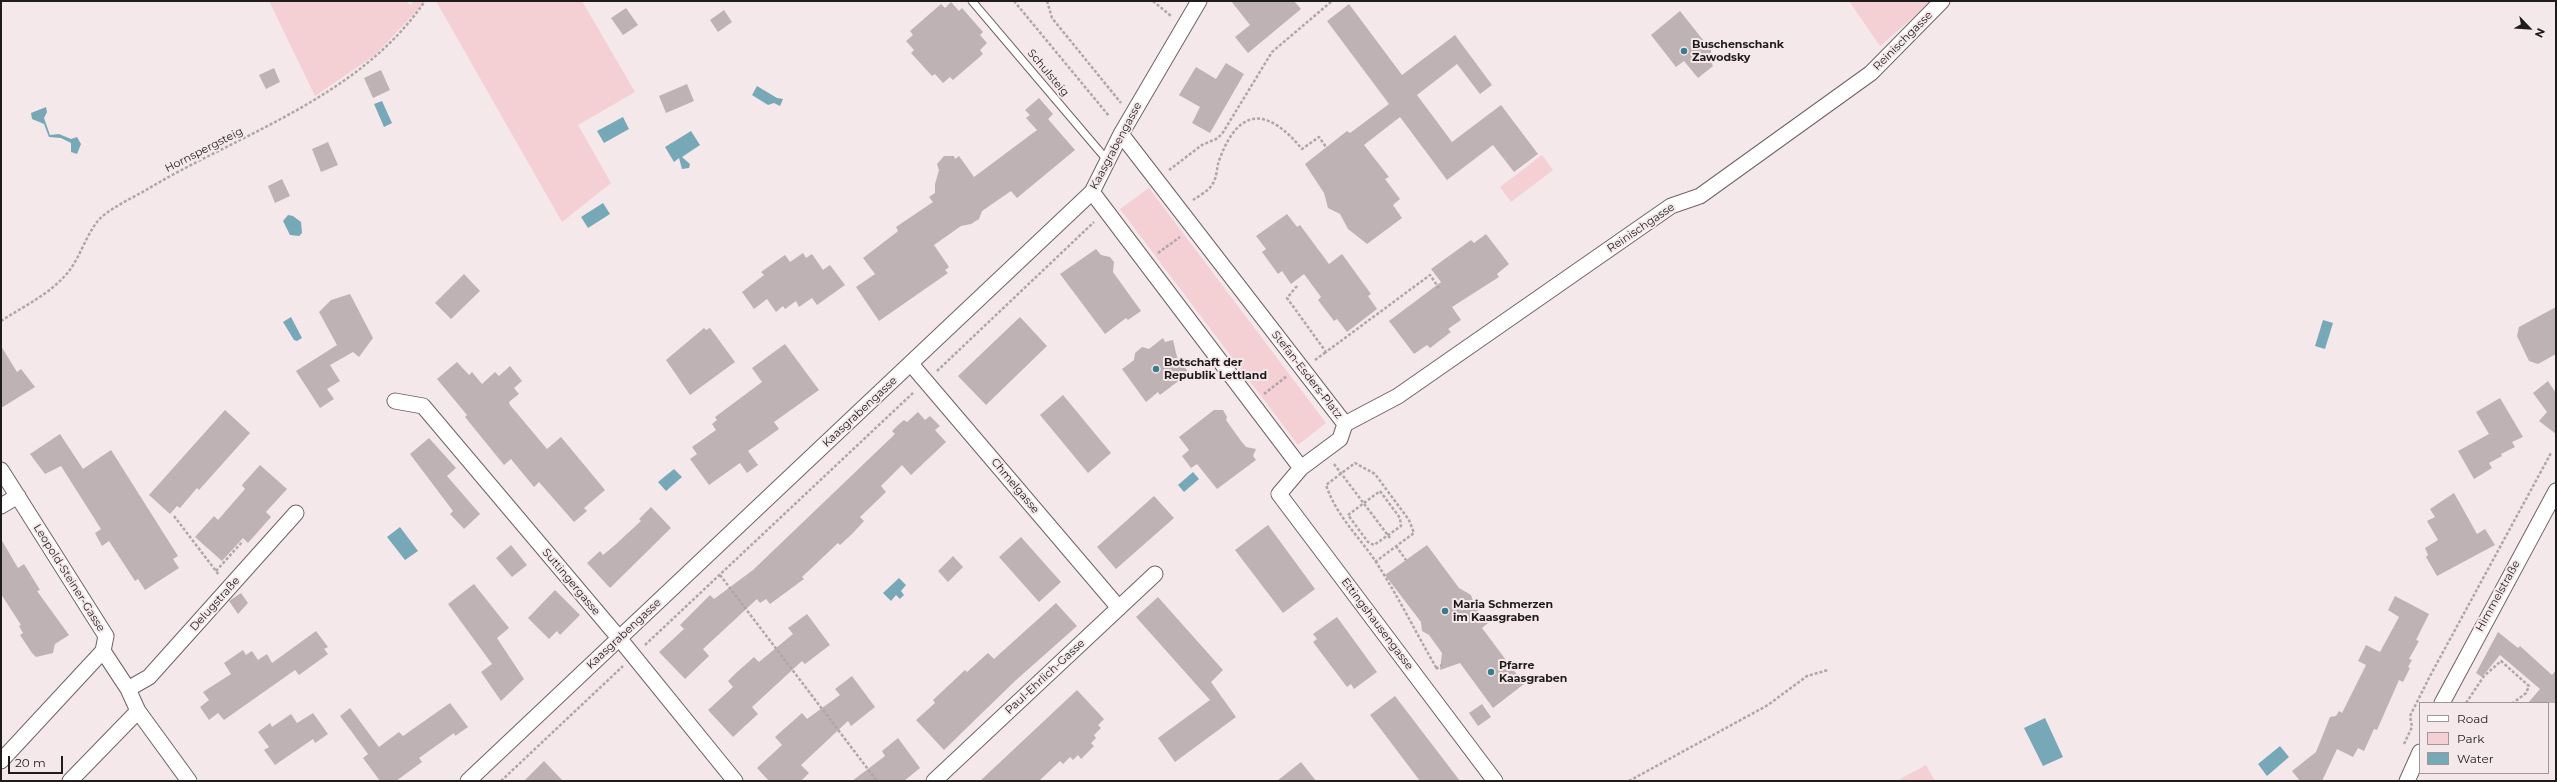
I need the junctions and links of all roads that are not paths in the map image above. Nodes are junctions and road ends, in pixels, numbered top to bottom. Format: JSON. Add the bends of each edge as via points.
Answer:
{"nodes":[{"id":1,"x":972,"y":1,"type":"edge"},
{"id":2,"x":1199,"y":1,"type":"edge"},
{"id":3,"x":1942,"y":1,"type":"edge"},
{"id":4,"x":1121,"y":134,"type":"junction"},
{"id":5,"x":1107,"y":160,"type":"junction"},
{"id":6,"x":1092,"y":192,"type":"junction"},
{"id":7,"x":911,"y":364,"type":"junction"},
{"id":8,"x":396,"y":401,"type":"dead end"},
{"id":9,"x":1344,"y":424,"type":"junction"},
{"id":10,"x":1301,"y":468,"type":"junction"},
{"id":11,"x":1,"y":470,"type":"edge"},
{"id":12,"x":2556,"y":491,"type":"edge"},
{"id":13,"x":18,"y":496,"type":"junction"},
{"id":14,"x":1,"y":506,"type":"edge"},
{"id":15,"x":296,"y":513,"type":"dead end"},
{"id":16,"x":1155,"y":574,"type":"dead end"},
{"id":17,"x":1119,"y":608,"type":"junction"},
{"id":18,"x":619,"y":638,"type":"junction"},
{"id":19,"x":103,"y":651,"type":"junction"},
{"id":20,"x":128,"y":689,"type":"junction"},
{"id":21,"x":2443,"y":702,"type":"edge"},
{"id":22,"x":138,"y":711,"type":"junction"},
{"id":23,"x":2419,"y":754,"type":"edge"},
{"id":24,"x":1,"y":761,"type":"edge"},
{"id":25,"x":70,"y":781,"type":"edge"},
{"id":26,"x":189,"y":781,"type":"edge"},
{"id":27,"x":468,"y":781,"type":"edge"},
{"id":28,"x":735,"y":781,"type":"edge"},
{"id":29,"x":934,"y":781,"type":"edge"},
{"id":30,"x":1495,"y":781,"type":"edge"},
{"id":31,"x":2407,"y":781,"type":"edge"}],
"edges":[{"from":1,"to":5,"type":"lane","name":"Schulsteig"},
{"from":2,"to":4,"type":"street","name":"Kaasgrabengasse"},
{"from":3,"to":9,"type":"street","name":"Reinischgasse","via":[[1871,73],[1700,196],[1671,206],[1398,396]]},
{"from":4,"to":5,"type":"street","name":"Kaasgrabengasse"},
{"from":4,"to":9,"type":"street","name":"Stefan-Esders-Platz","via":[[1306,364]]},
{"from":5,"to":6,"type":"street","name":"Kaasgrabengasse"},
{"from":6,"to":7,"type":"street","name":"Kaasgrabengasse"},
{"from":6,"to":10,"type":"street"},
{"from":7,"to":17,"type":"street","name":"Chmelgasse"},
{"from":7,"to":18,"type":"street","name":"Kaasgrabengasse"},
{"from":8,"to":18,"type":"street","name":"Suttingergasse","via":[[423,406]]},
{"from":9,"to":10,"type":"street","name":"Stefan-Esders-Platz","via":[[1340,439]]},
{"from":10,"to":30,"type":"street","name":"Ettingshausengasse","via":[[1279,494]]},
{"from":11,"to":13,"type":"street","name":"Leopold-Steiner-Gasse"},
{"from":12,"to":21,"type":"street","name":"Himmelstraße"},
{"from":13,"to":14,"type":"street"},
{"from":13,"to":19,"type":"street","name":"Leopold-Steiner-Gasse","via":[[106,636]]},
{"from":15,"to":20,"type":"street","name":"Delugstraße","via":[[149,677]]},
{"from":16,"to":17,"type":"street","name":"Paul-Ehrlich-Gasse"},
{"from":17,"to":29,"type":"street","name":"Paul-Ehrlich-Gasse"},
{"from":18,"to":27,"type":"street","name":"Kaasgrabengasse"},
{"from":18,"to":28,"type":"street","name":"Suttingergasse"},
{"from":19,"to":20,"type":"street"},
{"from":19,"to":24,"type":"street"},
{"from":20,"to":22,"type":"street"},
{"from":22,"to":25,"type":"street"},
{"from":22,"to":26,"type":"street"},
{"from":23,"to":31,"type":"street"}]}
